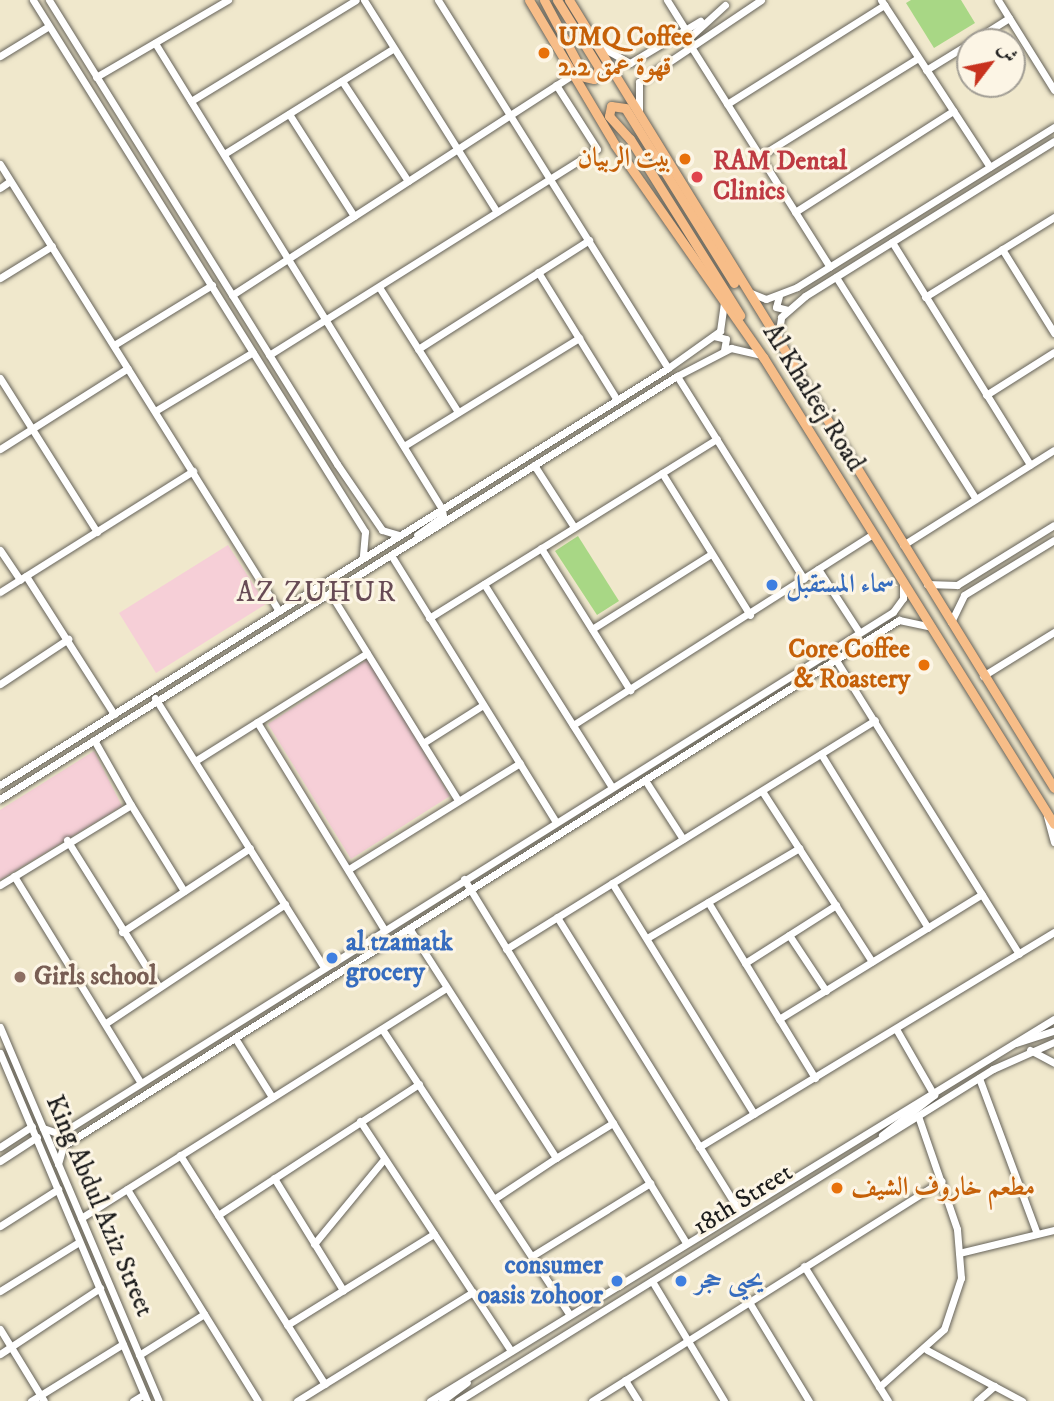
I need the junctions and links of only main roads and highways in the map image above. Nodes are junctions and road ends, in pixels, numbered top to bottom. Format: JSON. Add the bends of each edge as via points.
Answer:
{"nodes":[{"id":1,"x":529,"y":0,"type":"edge"},
{"id":2,"x":544,"y":0,"type":"edge"},
{"id":3,"x":558,"y":0,"type":"edge"},
{"id":4,"x":569,"y":0,"type":"edge"},
{"id":5,"x":755,"y":309,"type":"junction"},
{"id":6,"x":751,"y":339,"type":"junction"},
{"id":7,"x":1054,"y":788,"type":"edge"},
{"id":8,"x":1054,"y":824,"type":"edge"}],
"edges":[{"from":1,"to":6,"type":"main road","name":"Al Khaleej Road","via":[[572,75]]},
{"from":2,"to":3,"type":"main road","via":[[584,77],[594,79],[600,68]]},
{"from":4,"to":5,"type":"main road","name":"Al Khaleej Road"},
{"from":5,"to":6,"type":"main road","via":[[625,108],[611,106],[609,117],[698,244]]},
{"from":5,"to":7,"type":"main road","name":"Al Khaleej Road"},
{"from":6,"to":8,"type":"main road","name":"Al Khaleej Road"}]}
